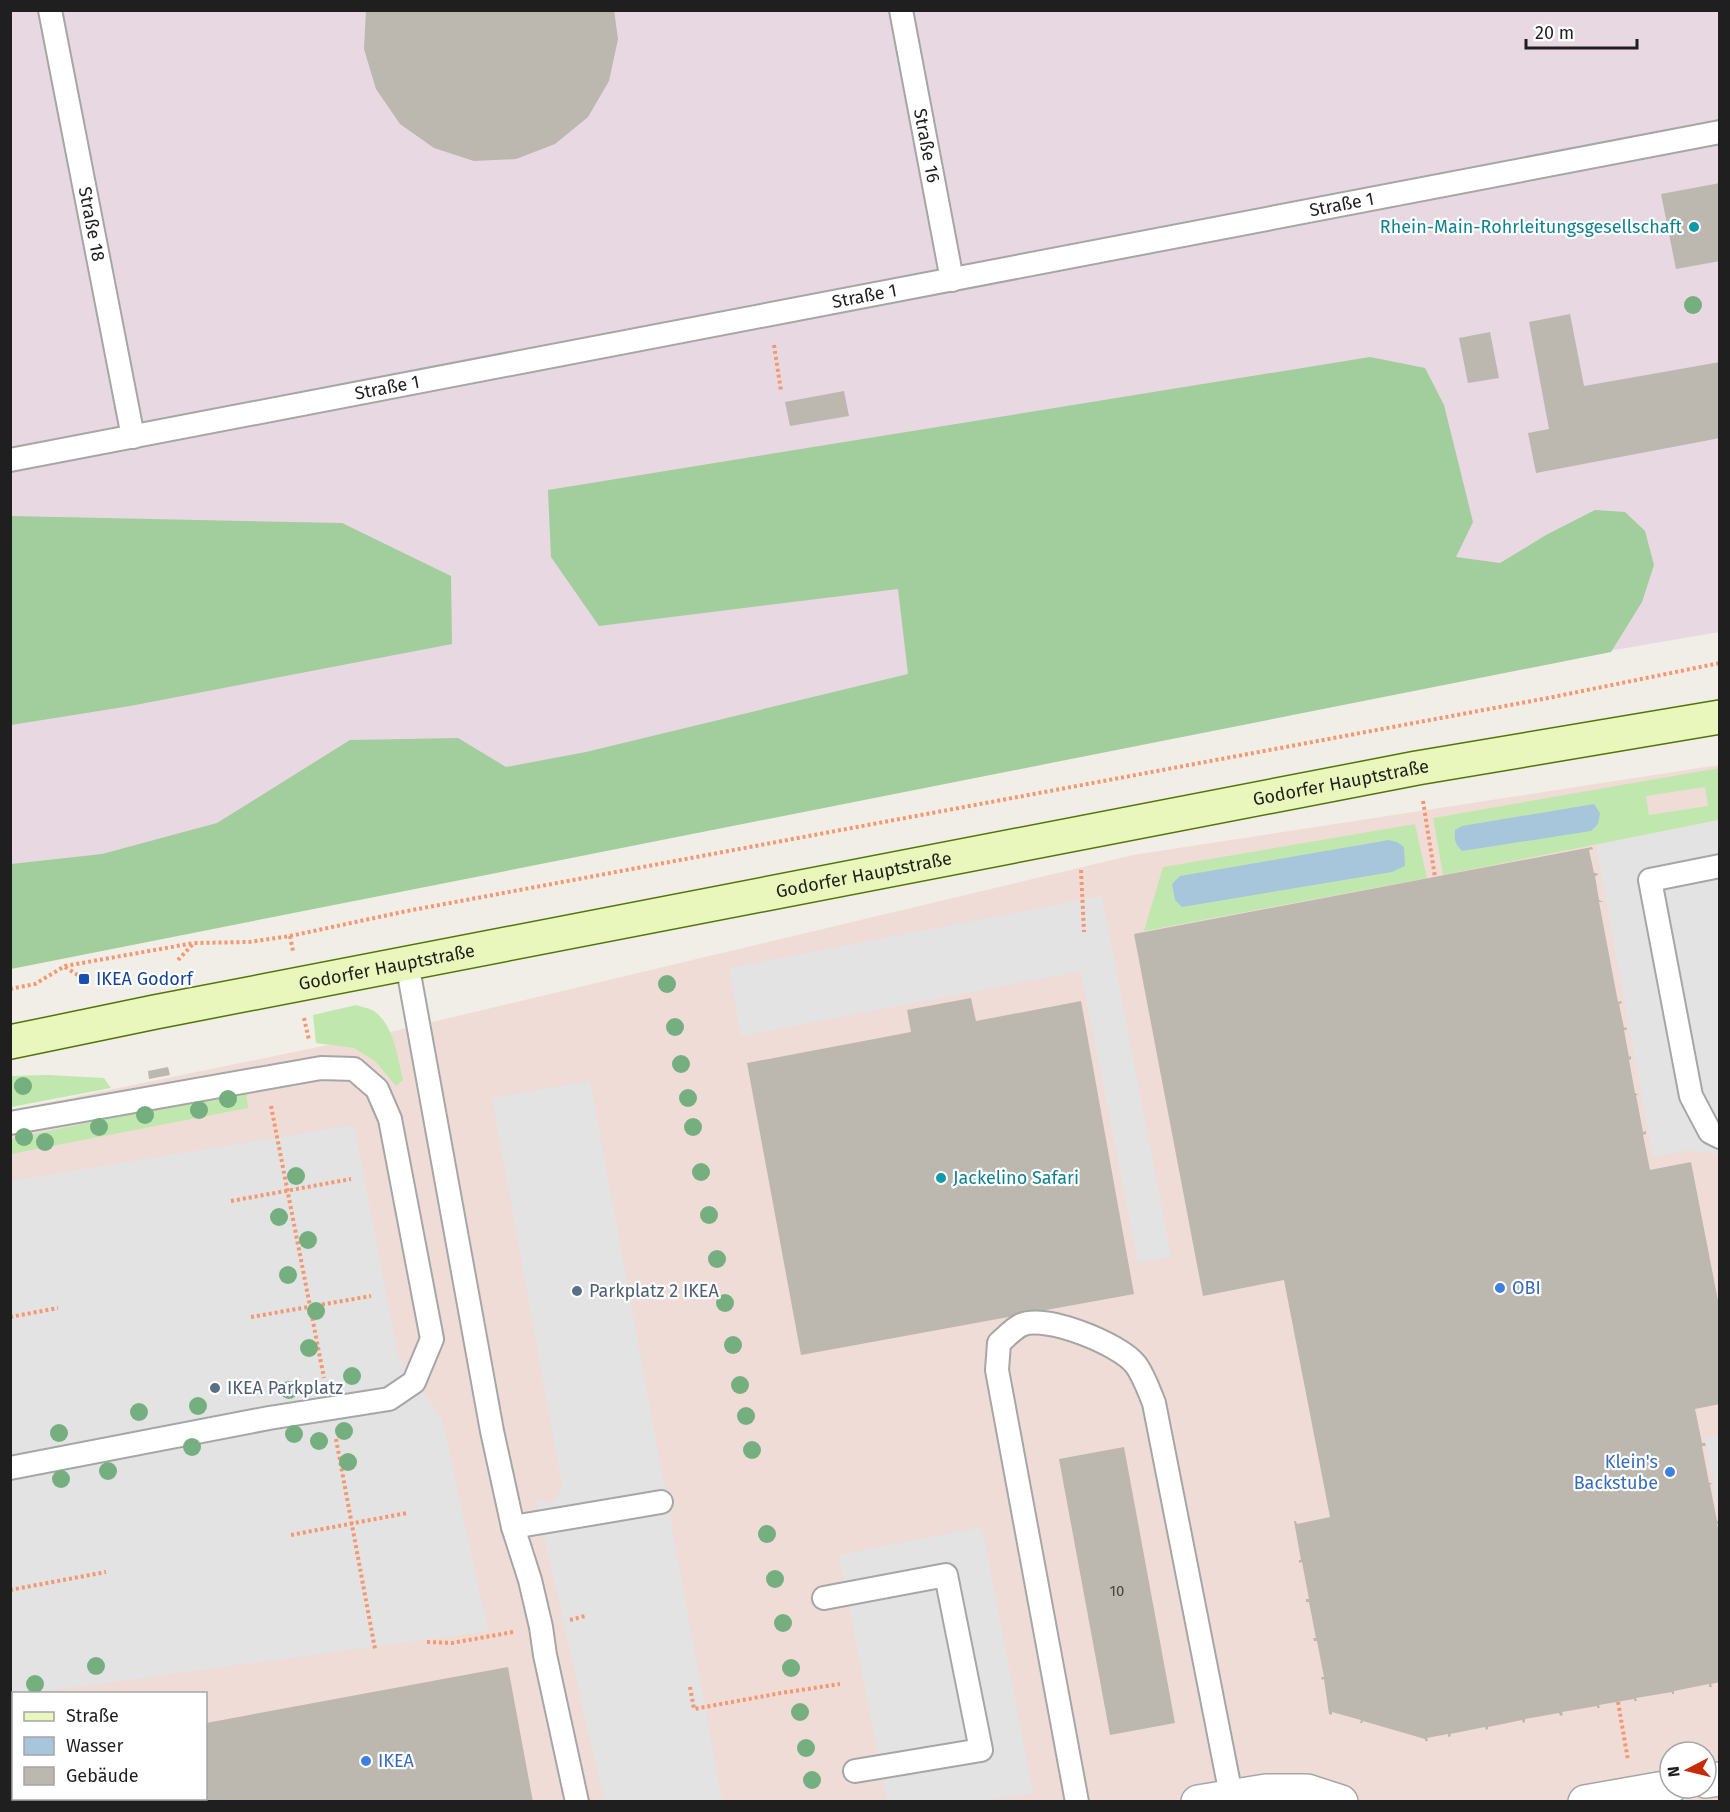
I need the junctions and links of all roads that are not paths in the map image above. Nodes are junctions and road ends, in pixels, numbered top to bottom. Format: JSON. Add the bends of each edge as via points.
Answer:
{"nodes":[{"id":1,"x":50,"y":10,"type":"edge"},
{"id":2,"x":901,"y":10,"type":"edge"},
{"id":3,"x":1719,"y":132,"type":"edge"},
{"id":4,"x":952,"y":280,"type":"junction"},
{"id":5,"x":133,"y":437,"type":"junction"},
{"id":6,"x":10,"y":460,"type":"edge"},
{"id":7,"x":1719,"y":717,"type":"edge"},
{"id":8,"x":1719,"y":866,"type":"edge"},
{"id":9,"x":407,"y":963,"type":"junction"},
{"id":10,"x":10,"y":1042,"type":"edge"},
{"id":11,"x":10,"y":1123,"type":"edge"},
{"id":12,"x":1719,"y":1137,"type":"edge"},
{"id":13,"x":10,"y":1468,"type":"edge"},
{"id":14,"x":661,"y":1502,"type":"dead end"},
{"id":15,"x":513,"y":1527,"type":"junction"},
{"id":16,"x":824,"y":1598,"type":"dead end"},
{"id":17,"x":855,"y":1771,"type":"dead end"},
{"id":18,"x":1658,"y":1789,"type":"edge"},
{"id":19,"x":1231,"y":1795,"type":"junction"},
{"id":20,"x":1608,"y":1799,"type":"edge"},
{"id":21,"x":577,"y":1802,"type":"edge"},
{"id":22,"x":1077,"y":1802,"type":"edge"},
{"id":23,"x":1198,"y":1802,"type":"edge"},
{"id":24,"x":1341,"y":1802,"type":"edge"}],
"edges":[{"from":1,"to":5,"type":"lane","name":"Straße 18"},
{"from":2,"to":4,"type":"lane","name":"Straße 16"},
{"from":3,"to":4,"type":"lane","name":"Straße 1"},
{"from":4,"to":5,"type":"lane","name":"Straße 1"},
{"from":5,"to":6,"type":"lane","name":"Straße 1"},
{"from":7,"to":9,"type":"main road","name":"Godorfer Hauptstraße","via":[[1417,768]]},
{"from":8,"to":12,"type":"lane","via":[[1650,880],[1691,1096],[1710,1132]]},
{"from":9,"to":10,"type":"main road","name":"Godorfer Hauptstraße"},
{"from":9,"to":15,"type":"lane"},
{"from":11,"to":13,"type":"lane","via":[[321,1068],[354,1070],[377,1089],[390,1119],[432,1339],[414,1382],[389,1399]]},
{"from":14,"to":15,"type":"lane"},
{"from":15,"to":21,"type":"lane","via":[[541,1627]]},
{"from":16,"to":17,"type":"lane","via":[[946,1575],[981,1750]]},
{"from":18,"to":20,"type":"street"},
{"from":19,"to":22,"type":"lane","via":[[1154,1403],[1135,1364],[1107,1343],[1048,1323],[1022,1325],[999,1343],[997,1370]]},
{"from":19,"to":23,"type":"street"},
{"from":19,"to":24,"type":"street","via":[[1307,1791]]}]}
